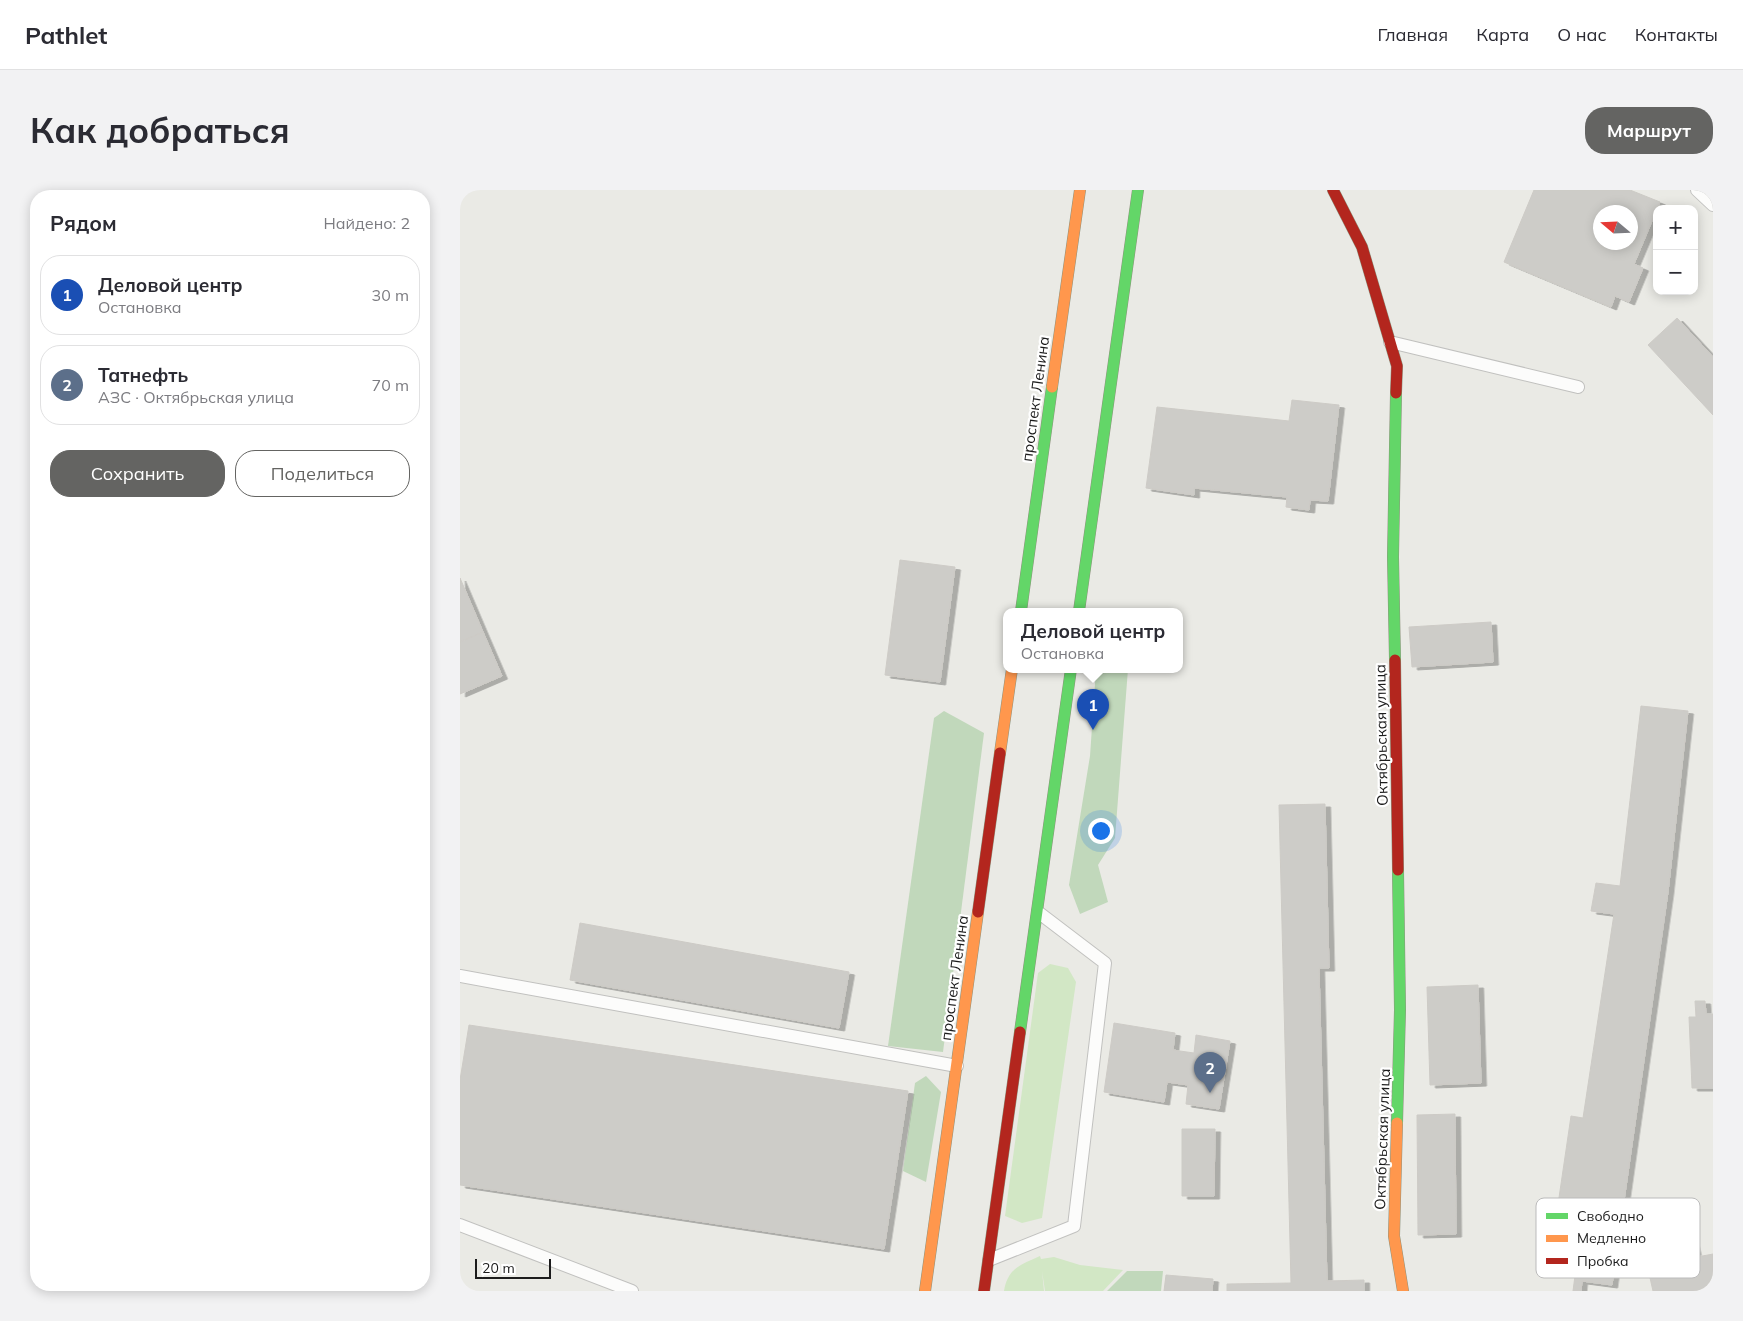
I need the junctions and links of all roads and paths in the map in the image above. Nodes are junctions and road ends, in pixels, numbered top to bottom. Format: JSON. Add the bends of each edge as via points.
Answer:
{"nodes":[{"id":1,"x":1080,"y":190,"type":"edge"},
{"id":2,"x":1138,"y":190,"type":"edge"},
{"id":3,"x":1333,"y":190,"type":"edge"},
{"id":4,"x":1697,"y":190,"type":"edge"},
{"id":5,"x":1713,"y":205,"type":"edge"},
{"id":6,"x":1390,"y":342,"type":"junction"},
{"id":7,"x":1578,"y":388,"type":"dead end"},
{"id":8,"x":1020,"y":608,"type":"edge"},
{"id":9,"x":1079,"y":608,"type":"edge"},
{"id":10,"x":1011,"y":673,"type":"edge"},
{"id":11,"x":1071,"y":673,"type":"edge"},
{"id":12,"x":1038,"y":912,"type":"junction"},
{"id":13,"x":460,"y":976,"type":"edge"},
{"id":14,"x":957,"y":1066,"type":"junction"},
{"id":15,"x":460,"y":1225,"type":"edge"},
{"id":16,"x":988,"y":1260,"type":"junction"},
{"id":17,"x":632,"y":1291,"type":"edge"},
{"id":18,"x":925,"y":1291,"type":"edge"},
{"id":19,"x":984,"y":1291,"type":"edge"},
{"id":20,"x":1403,"y":1291,"type":"edge"}],
"edges":[{"from":1,"to":8,"type":"main road","name":"проспект Ленина"},
{"from":2,"to":9,"type":"main road"},
{"from":3,"to":6,"type":"main road","name":"Октябрьская улица","via":[[1362,247]]},
{"from":4,"to":5,"type":"lane"},
{"from":6,"to":7,"type":"lane"},
{"from":6,"to":20,"type":"main road","name":"Октябрьская улица","via":[[1397,366],[1393,558],[1400,1010],[1394,1236]]},
{"from":10,"to":14,"type":"main road","name":"проспект Ленина"},
{"from":11,"to":12,"type":"main road"},
{"from":12,"to":16,"type":"main road"},
{"from":12,"to":16,"type":"lane","via":[[1106,962],[1074,1226]]},
{"from":13,"to":14,"type":"lane"},
{"from":14,"to":18,"type":"main road","name":"проспект Ленина"},
{"from":15,"to":17,"type":"lane"},
{"from":16,"to":19,"type":"main road"}]}
